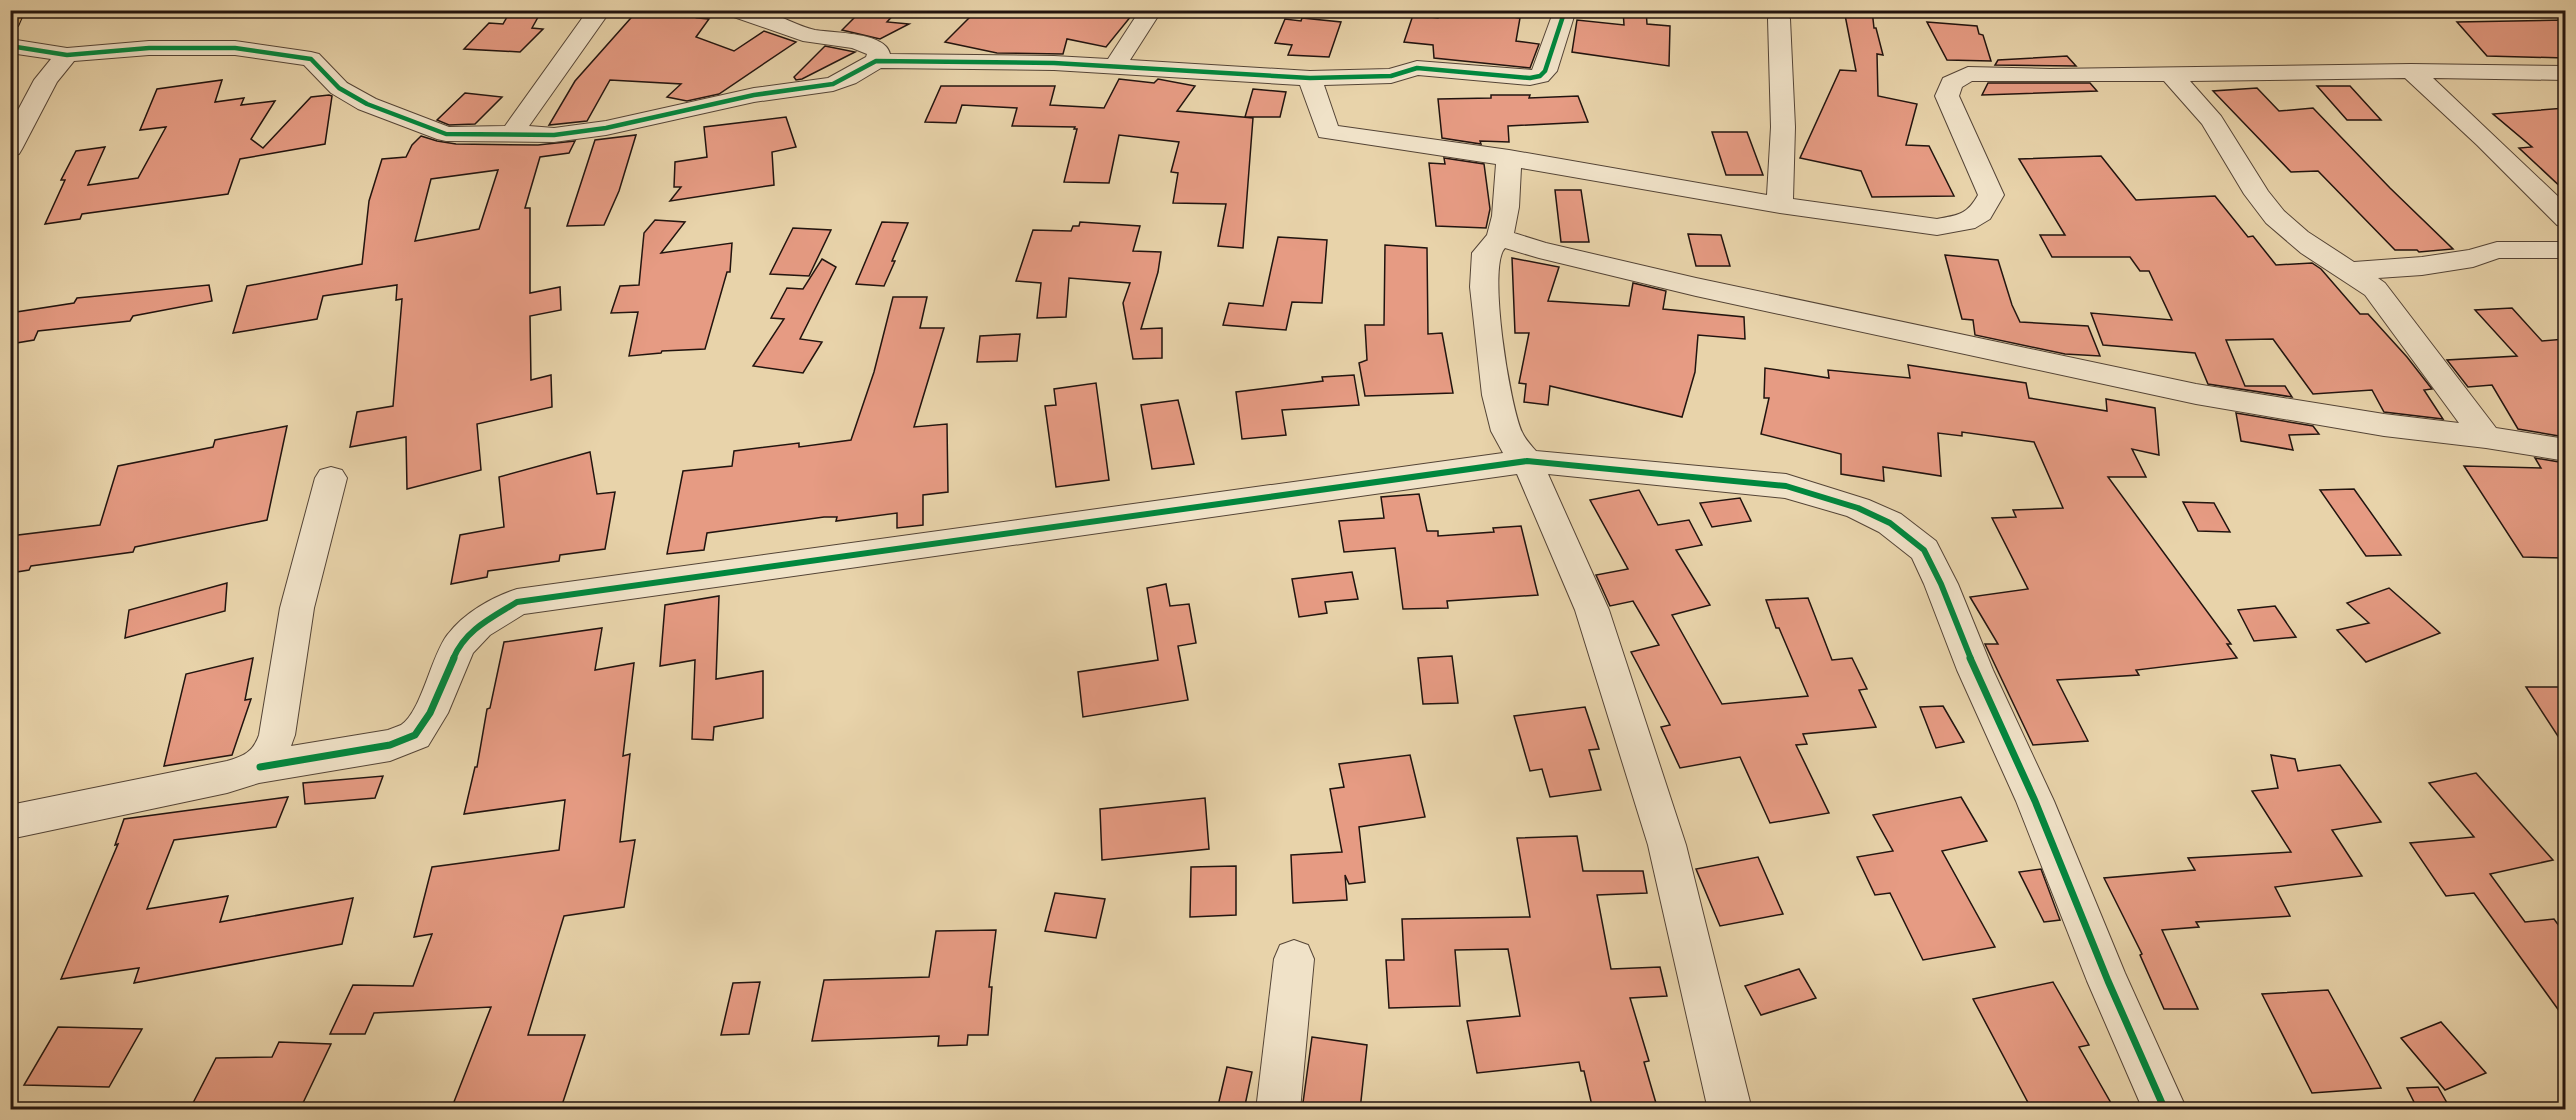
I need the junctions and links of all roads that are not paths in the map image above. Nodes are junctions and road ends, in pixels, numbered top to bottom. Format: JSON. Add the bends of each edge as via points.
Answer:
{"nodes":[{"id":1,"x":14,"y":10,"type":"edge"},
{"id":2,"x":600,"y":10,"type":"edge"},
{"id":3,"x":736,"y":10,"type":"edge"},
{"id":4,"x":1151,"y":10,"type":"edge"},
{"id":5,"x":1565,"y":10,"type":"edge"},
{"id":6,"x":1779,"y":20,"type":"dead end"},
{"id":7,"x":10,"y":21,"type":"edge"},
{"id":8,"x":10,"y":46,"type":"edge"},
{"id":9,"x":67,"y":55,"type":"junction"},
{"id":10,"x":876,"y":61,"type":"junction"},
{"id":11,"x":1115,"y":66,"type":"junction"},
{"id":12,"x":2410,"y":71,"type":"junction"},
{"id":13,"x":2169,"y":73,"type":"junction"},
{"id":14,"x":2565,"y":73,"type":"edge"},
{"id":15,"x":1310,"y":78,"type":"junction"},
{"id":16,"x":512,"y":133,"type":"junction"},
{"id":17,"x":10,"y":149,"type":"edge"},
{"id":18,"x":1509,"y":158,"type":"junction"},
{"id":19,"x":1780,"y":205,"type":"junction"},
{"id":20,"x":2565,"y":219,"type":"edge"},
{"id":21,"x":1499,"y":237,"type":"junction"},
{"id":22,"x":2565,"y":250,"type":"edge"},
{"id":23,"x":2352,"y":271,"type":"junction"},
{"id":24,"x":2486,"y":437,"type":"junction"},
{"id":25,"x":2565,"y":450,"type":"edge"},
{"id":26,"x":1527,"y":461,"type":"junction"},
{"id":27,"x":331,"y":478,"type":"dead end"},
{"id":28,"x":260,"y":767,"type":"junction"},
{"id":29,"x":10,"y":822,"type":"edge"},
{"id":30,"x":1294,"y":959,"type":"dead end"},
{"id":31,"x":1278,"y":1110,"type":"edge"},
{"id":32,"x":1730,"y":1110,"type":"edge"},
{"id":33,"x":2165,"y":1110,"type":"edge"}],
"edges":[{"from":1,"to":7,"type":"main road"},
{"from":2,"to":16,"type":"street"},
{"from":3,"to":10,"type":"street","via":[[812,36],[872,46],[879,52]]},
{"from":4,"to":11,"type":"street"},
{"from":5,"to":15,"type":"street","via":[[1540,76],[1418,68],[1391,76]]},
{"from":6,"to":19,"type":"street","via":[[1783,127]]},
{"from":8,"to":9,"type":"street"},
{"from":9,"to":16,"type":"street","via":[[149,48],[235,48],[311,59],[339,88],[368,104],[446,134]]},
{"from":9,"to":17,"type":"street","via":[[46,80]]},
{"from":10,"to":11,"type":"street","via":[[979,60]]},
{"from":10,"to":16,"type":"street","via":[[833,84],[754,95],[606,128],[554,135]]},
{"from":11,"to":15,"type":"street"},
{"from":12,"to":13,"type":"street"},
{"from":12,"to":14,"type":"street"},
{"from":12,"to":20,"type":"street"},
{"from":13,"to":19,"type":"street","via":[[1968,74],[1951,83],[1947,96],[1991,195],[1981,213],[1966,222],[1937,227]]},
{"from":13,"to":23,"type":"street","via":[[2212,120],[2246,178],[2275,217],[2314,251]]},
{"from":15,"to":18,"type":"street","via":[[1328,132]]},
{"from":18,"to":19,"type":"street"},
{"from":18,"to":21,"type":"street"},
{"from":21,"to":24,"type":"street","via":[[1628,272],[2096,374],[2384,425]]},
{"from":21,"to":26,"type":"street","via":[[1486,254],[1484,298],[1489,344],[1506,431]]},
{"from":22,"to":23,"type":"street","via":[[2497,250],[2433,264]]},
{"from":23,"to":24,"type":"street","via":[[2375,290]]},
{"from":24,"to":25,"type":"street"},
{"from":26,"to":28,"type":"street","via":[[516,602],[478,625],[459,645],[430,713],[415,735],[390,745]]},
{"from":26,"to":32,"type":"street","via":[[1592,610],[1667,846]]},
{"from":26,"to":33,"type":"street","via":[[1786,486],[1858,508],[1890,523],[1924,550]]},
{"from":27,"to":28,"type":"street","via":[[297,608],[277,735]]},
{"from":28,"to":29,"type":"street"},
{"from":30,"to":31,"type":"street"}]}
